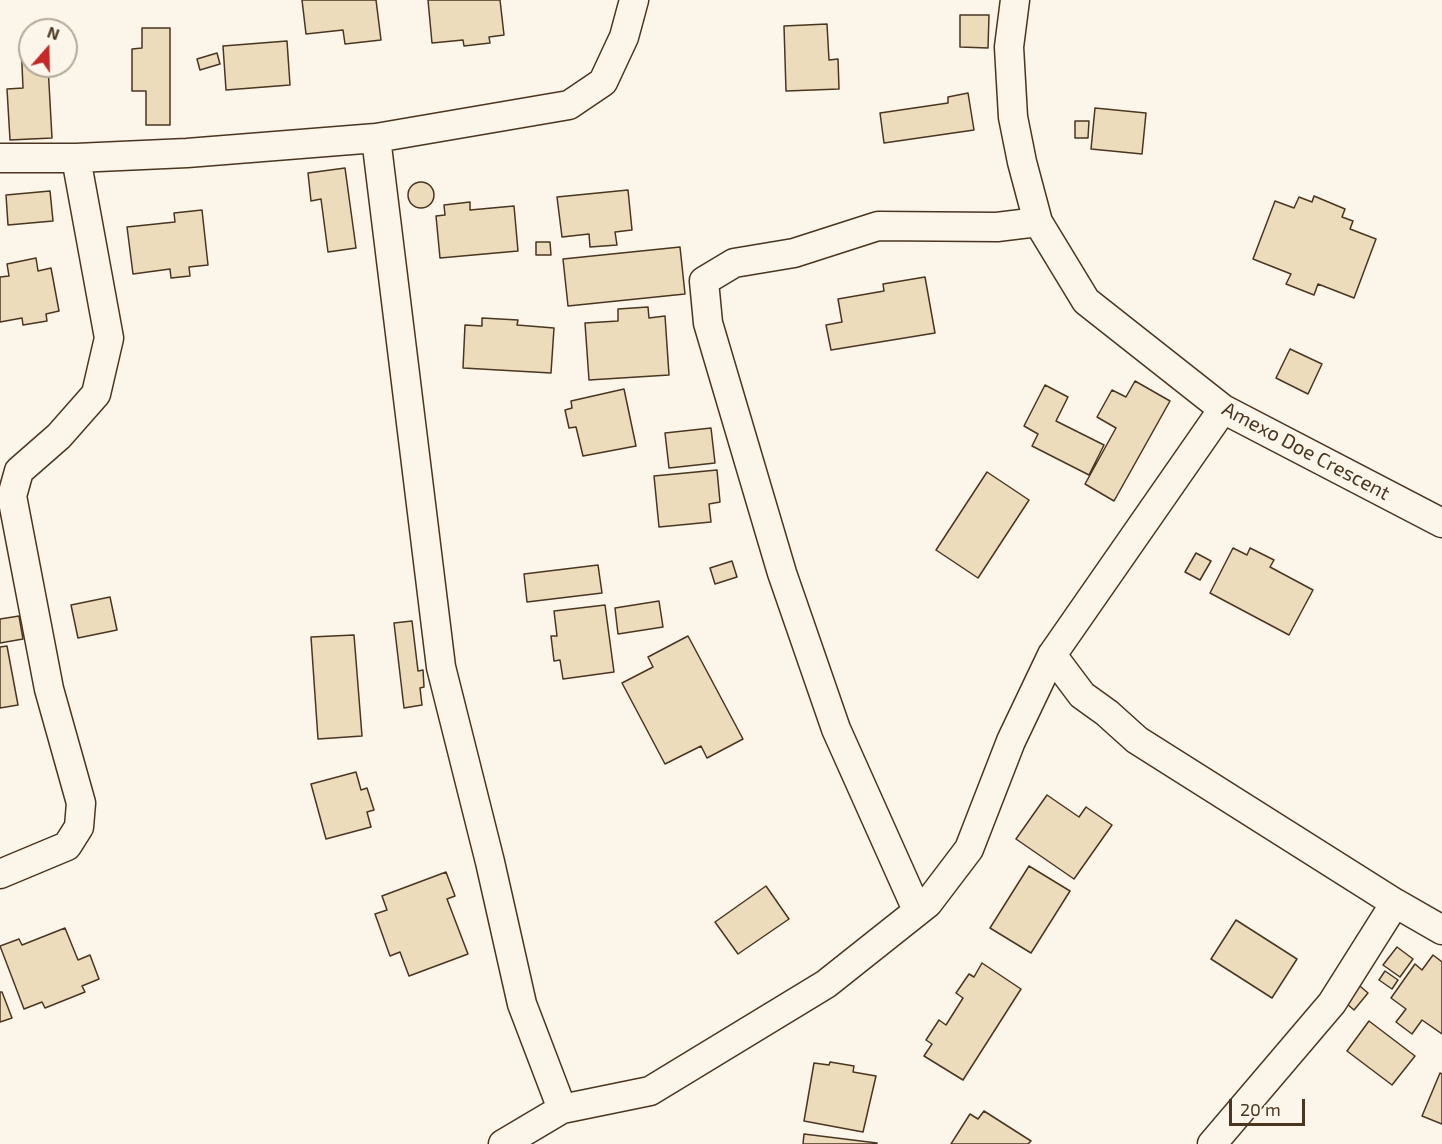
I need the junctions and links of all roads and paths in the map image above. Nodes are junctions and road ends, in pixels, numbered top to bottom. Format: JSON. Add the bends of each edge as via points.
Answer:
{"nodes":[{"id":1,"x":634,"y":0,"type":"edge"},
{"id":2,"x":1015,"y":0,"type":"edge"},
{"id":3,"x":376,"y":138,"type":"junction"},
{"id":4,"x":0,"y":158,"type":"edge"},
{"id":5,"x":76,"y":158,"type":"junction"},
{"id":6,"x":1038,"y":222,"type":"junction"},
{"id":7,"x":1223,"y":409,"type":"junction"},
{"id":8,"x":1442,"y":523,"type":"edge"},
{"id":9,"x":1052,"y":655,"type":"junction"},
{"id":10,"x":0,"y":874,"type":"edge"},
{"id":11,"x":1395,"y":903,"type":"junction"},
{"id":12,"x":917,"y":910,"type":"junction"},
{"id":13,"x":1442,"y":930,"type":"edge"},
{"id":14,"x":562,"y":1109,"type":"junction"},
{"id":15,"x":503,"y":1144,"type":"edge"},
{"id":16,"x":1212,"y":1144,"type":"edge"}],
"edges":[{"from":1,"to":3,"type":"street","via":[[624,37],[603,82],[569,105]]},
{"from":2,"to":6,"type":"street","name":"Amexo Doe Crescent","via":[[1009,47],[1013,117]]},
{"from":3,"to":5,"type":"street"},
{"from":3,"to":14,"type":"street","via":[[441,668],[522,1004]]},
{"from":4,"to":5,"type":"street"},
{"from":5,"to":10,"type":"street","via":[[109,338],[96,394],[59,436],[20,471],[12,496],[49,689],[81,803],[79,827],[67,846]]},
{"from":6,"to":7,"type":"street","name":"Amexo Doe Crescent","via":[[1086,301]]},
{"from":6,"to":12,"type":"street","via":[[997,227],[878,226],[794,253],[734,263],[704,281],[708,323],[786,584],[836,729]]},
{"from":7,"to":8,"type":"street","name":"Amexo Doe Crescent"},
{"from":7,"to":9,"type":"street"},
{"from":9,"to":11,"type":"street","via":[[1082,695],[1137,740]]},
{"from":9,"to":12,"type":"street","via":[[1011,741],[969,849],[928,903]]},
{"from":11,"to":13,"type":"street"},
{"from":11,"to":16,"type":"street","via":[[1332,1002]]},
{"from":12,"to":14,"type":"street","via":[[826,984],[650,1091]]},
{"from":14,"to":15,"type":"street"}]}
